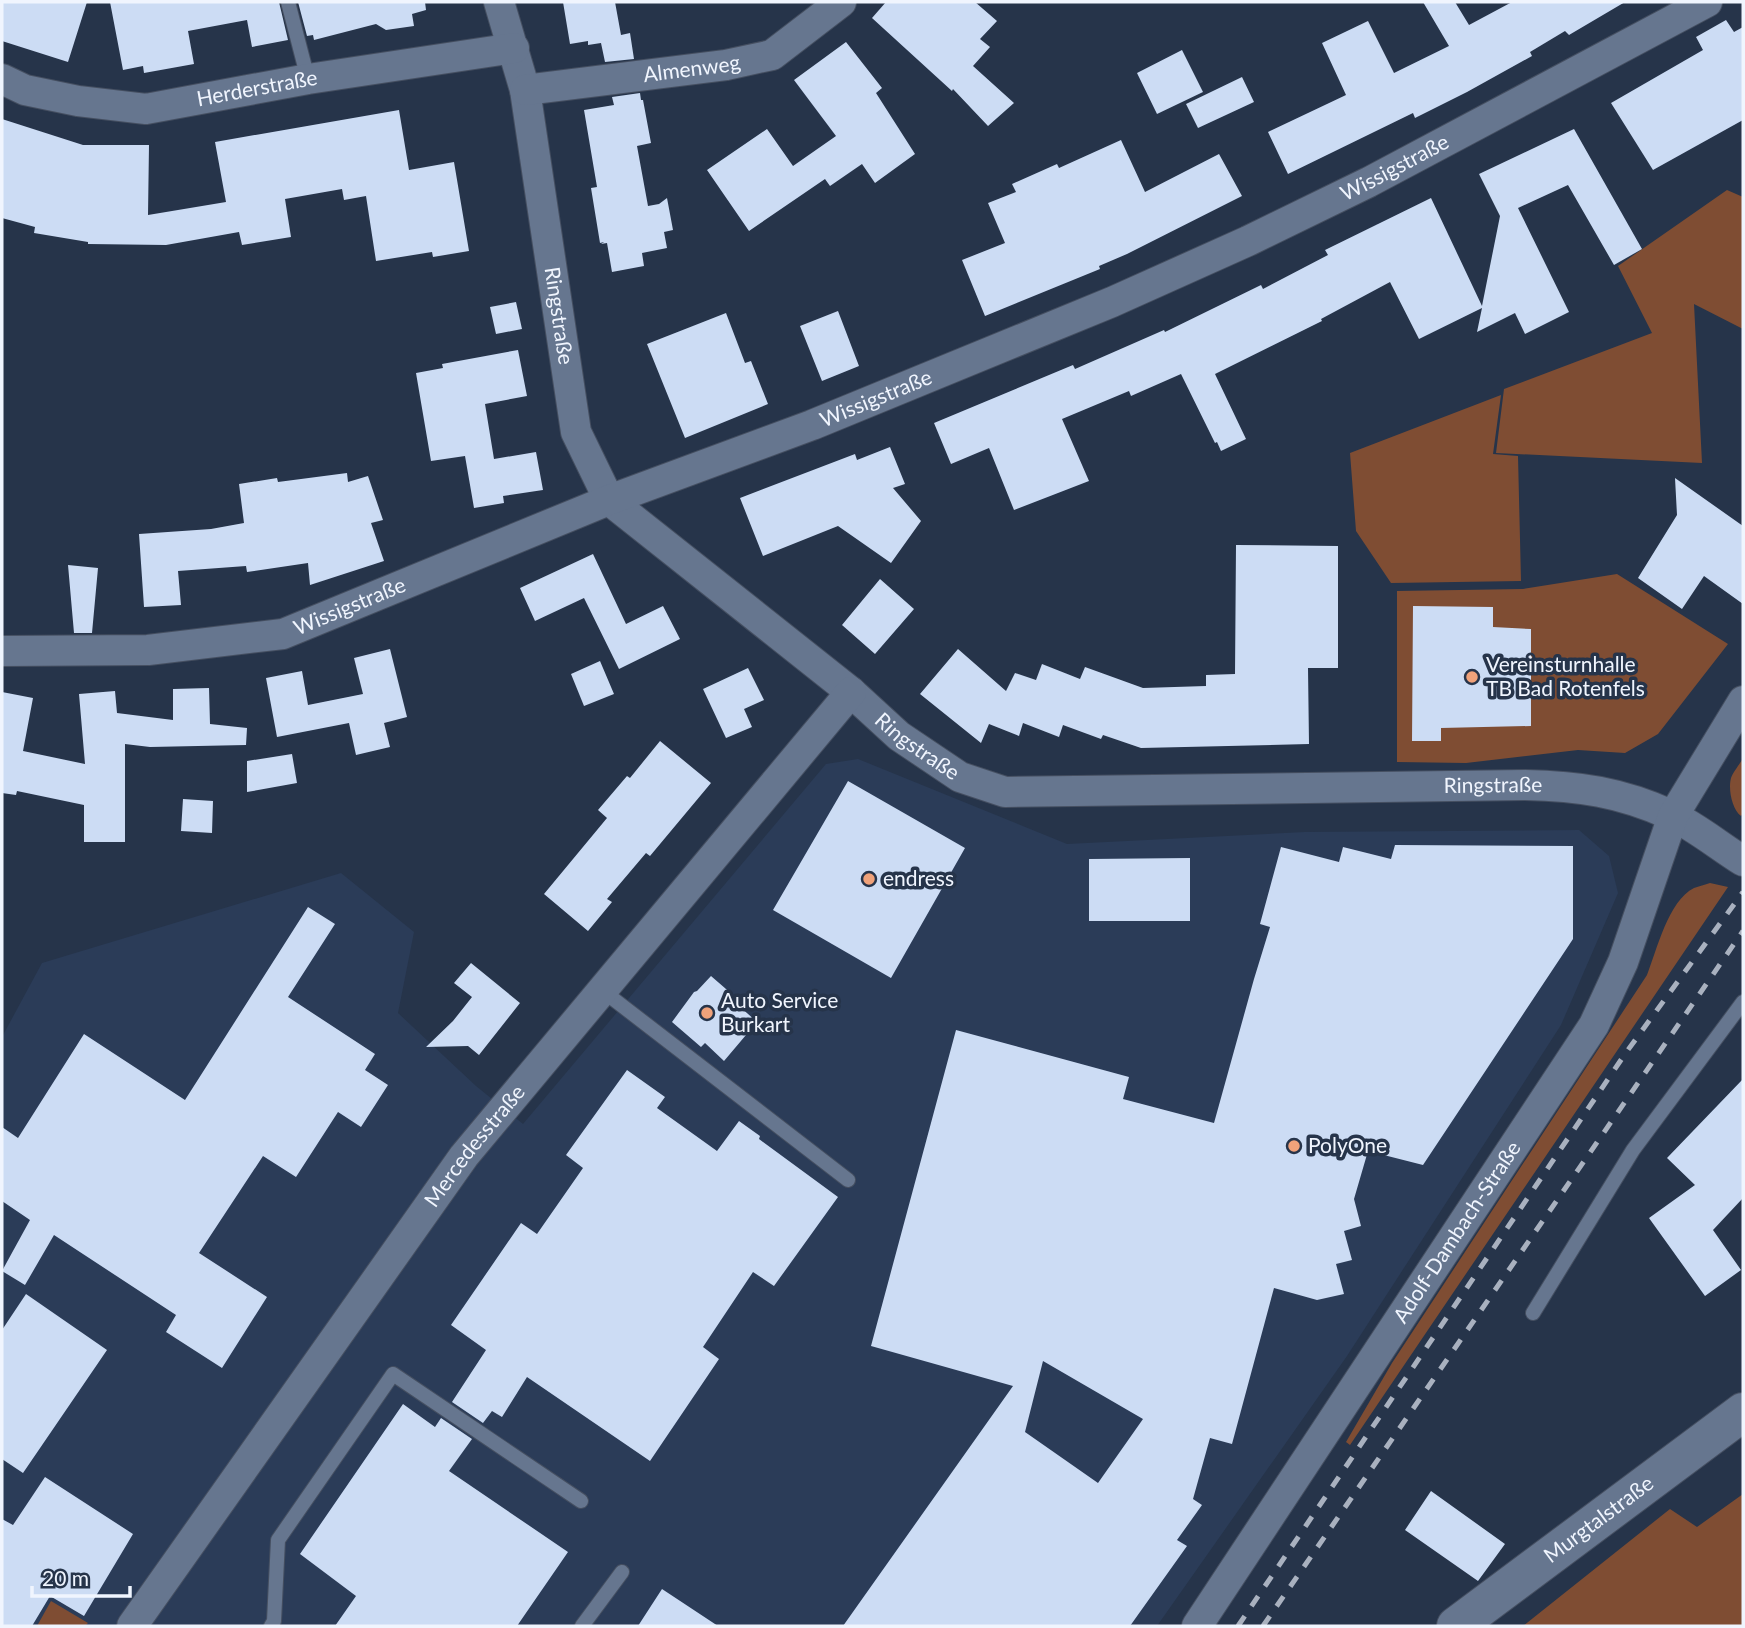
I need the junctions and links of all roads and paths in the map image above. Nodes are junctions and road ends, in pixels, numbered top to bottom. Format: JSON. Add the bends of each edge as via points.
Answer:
{"nodes":[{"id":1,"x":288,"y":2,"type":"edge"},
{"id":2,"x":499,"y":2,"type":"edge"},
{"id":3,"x":841,"y":2,"type":"edge"},
{"id":4,"x":1707,"y":2,"type":"edge"},
{"id":5,"x":514,"y":48,"type":"junction"},
{"id":6,"x":2,"y":79,"type":"edge"},
{"id":7,"x":308,"y":79,"type":"junction"},
{"id":8,"x":525,"y":90,"type":"junction"},
{"id":9,"x":609,"y":500,"type":"junction"},
{"id":10,"x":2,"y":651,"type":"edge"},
{"id":11,"x":851,"y":692,"type":"junction"},
{"id":12,"x":1743,"y":701,"type":"edge"},
{"id":13,"x":1673,"y":816,"type":"junction"},
{"id":14,"x":1743,"y":861,"type":"edge"},
{"id":15,"x":603,"y":991,"type":"junction"},
{"id":16,"x":1743,"y":1002,"type":"edge"},
{"id":17,"x":848,"y":1180,"type":"dead end"},
{"id":18,"x":1533,"y":1313,"type":"dead end"},
{"id":19,"x":1743,"y":1412,"type":"edge"},
{"id":20,"x":581,"y":1501,"type":"dead end"},
{"id":21,"x":622,"y":1572,"type":"dead end"},
{"id":22,"x":132,"y":1626,"type":"edge"},
{"id":23,"x":271,"y":1626,"type":"edge"},
{"id":24,"x":582,"y":1626,"type":"edge"},
{"id":25,"x":1197,"y":1626,"type":"edge"},
{"id":26,"x":1456,"y":1626,"type":"edge"}],
"edges":[{"from":1,"to":7,"type":"lane"},
{"from":2,"to":5,"type":"street","name":"Ringstraße"},
{"from":3,"to":8,"type":"street","name":"Almenweg","via":[[772,55]]},
{"from":4,"to":9,"type":"street","name":"Wissigstraße","via":[[1369,182],[1235,247],[825,420]]},
{"from":5,"to":7,"type":"street","name":"Herderstraße"},
{"from":5,"to":8,"type":"street","name":"Ringstraße"},
{"from":6,"to":7,"type":"street","name":"Herderstraße","via":[[25,90],[146,109]]},
{"from":8,"to":9,"type":"street","name":"Ringstraße","via":[[576,432]]},
{"from":9,"to":10,"type":"street","name":"Wissigstraße","via":[[283,634],[148,650]]},
{"from":9,"to":11,"type":"street","name":"Ringstraße"},
{"from":11,"to":13,"type":"street","name":"Ringstraße","via":[[899,736],[960,777],[1005,792],[1560,786],[1628,797]]},
{"from":11,"to":15,"type":"street","name":"Mercedesstraße"},
{"from":12,"to":13,"type":"street"},
{"from":13,"to":14,"type":"street","name":"Ringstraße"},
{"from":13,"to":25,"type":"street","name":"Adolf-Dambach-Straße","via":[[1623,962],[1594,1025]]},
{"from":15,"to":17,"type":"lane"},
{"from":15,"to":22,"type":"street","name":"Mercedesstraße","via":[[464,1156]]},
{"from":16,"to":18,"type":"lane","via":[[1633,1150]]},
{"from":19,"to":26,"type":"street","name":"Murgtalstraße"},
{"from":20,"to":23,"type":"lane","via":[[393,1374],[278,1540]]},
{"from":21,"to":24,"type":"lane"}]}
